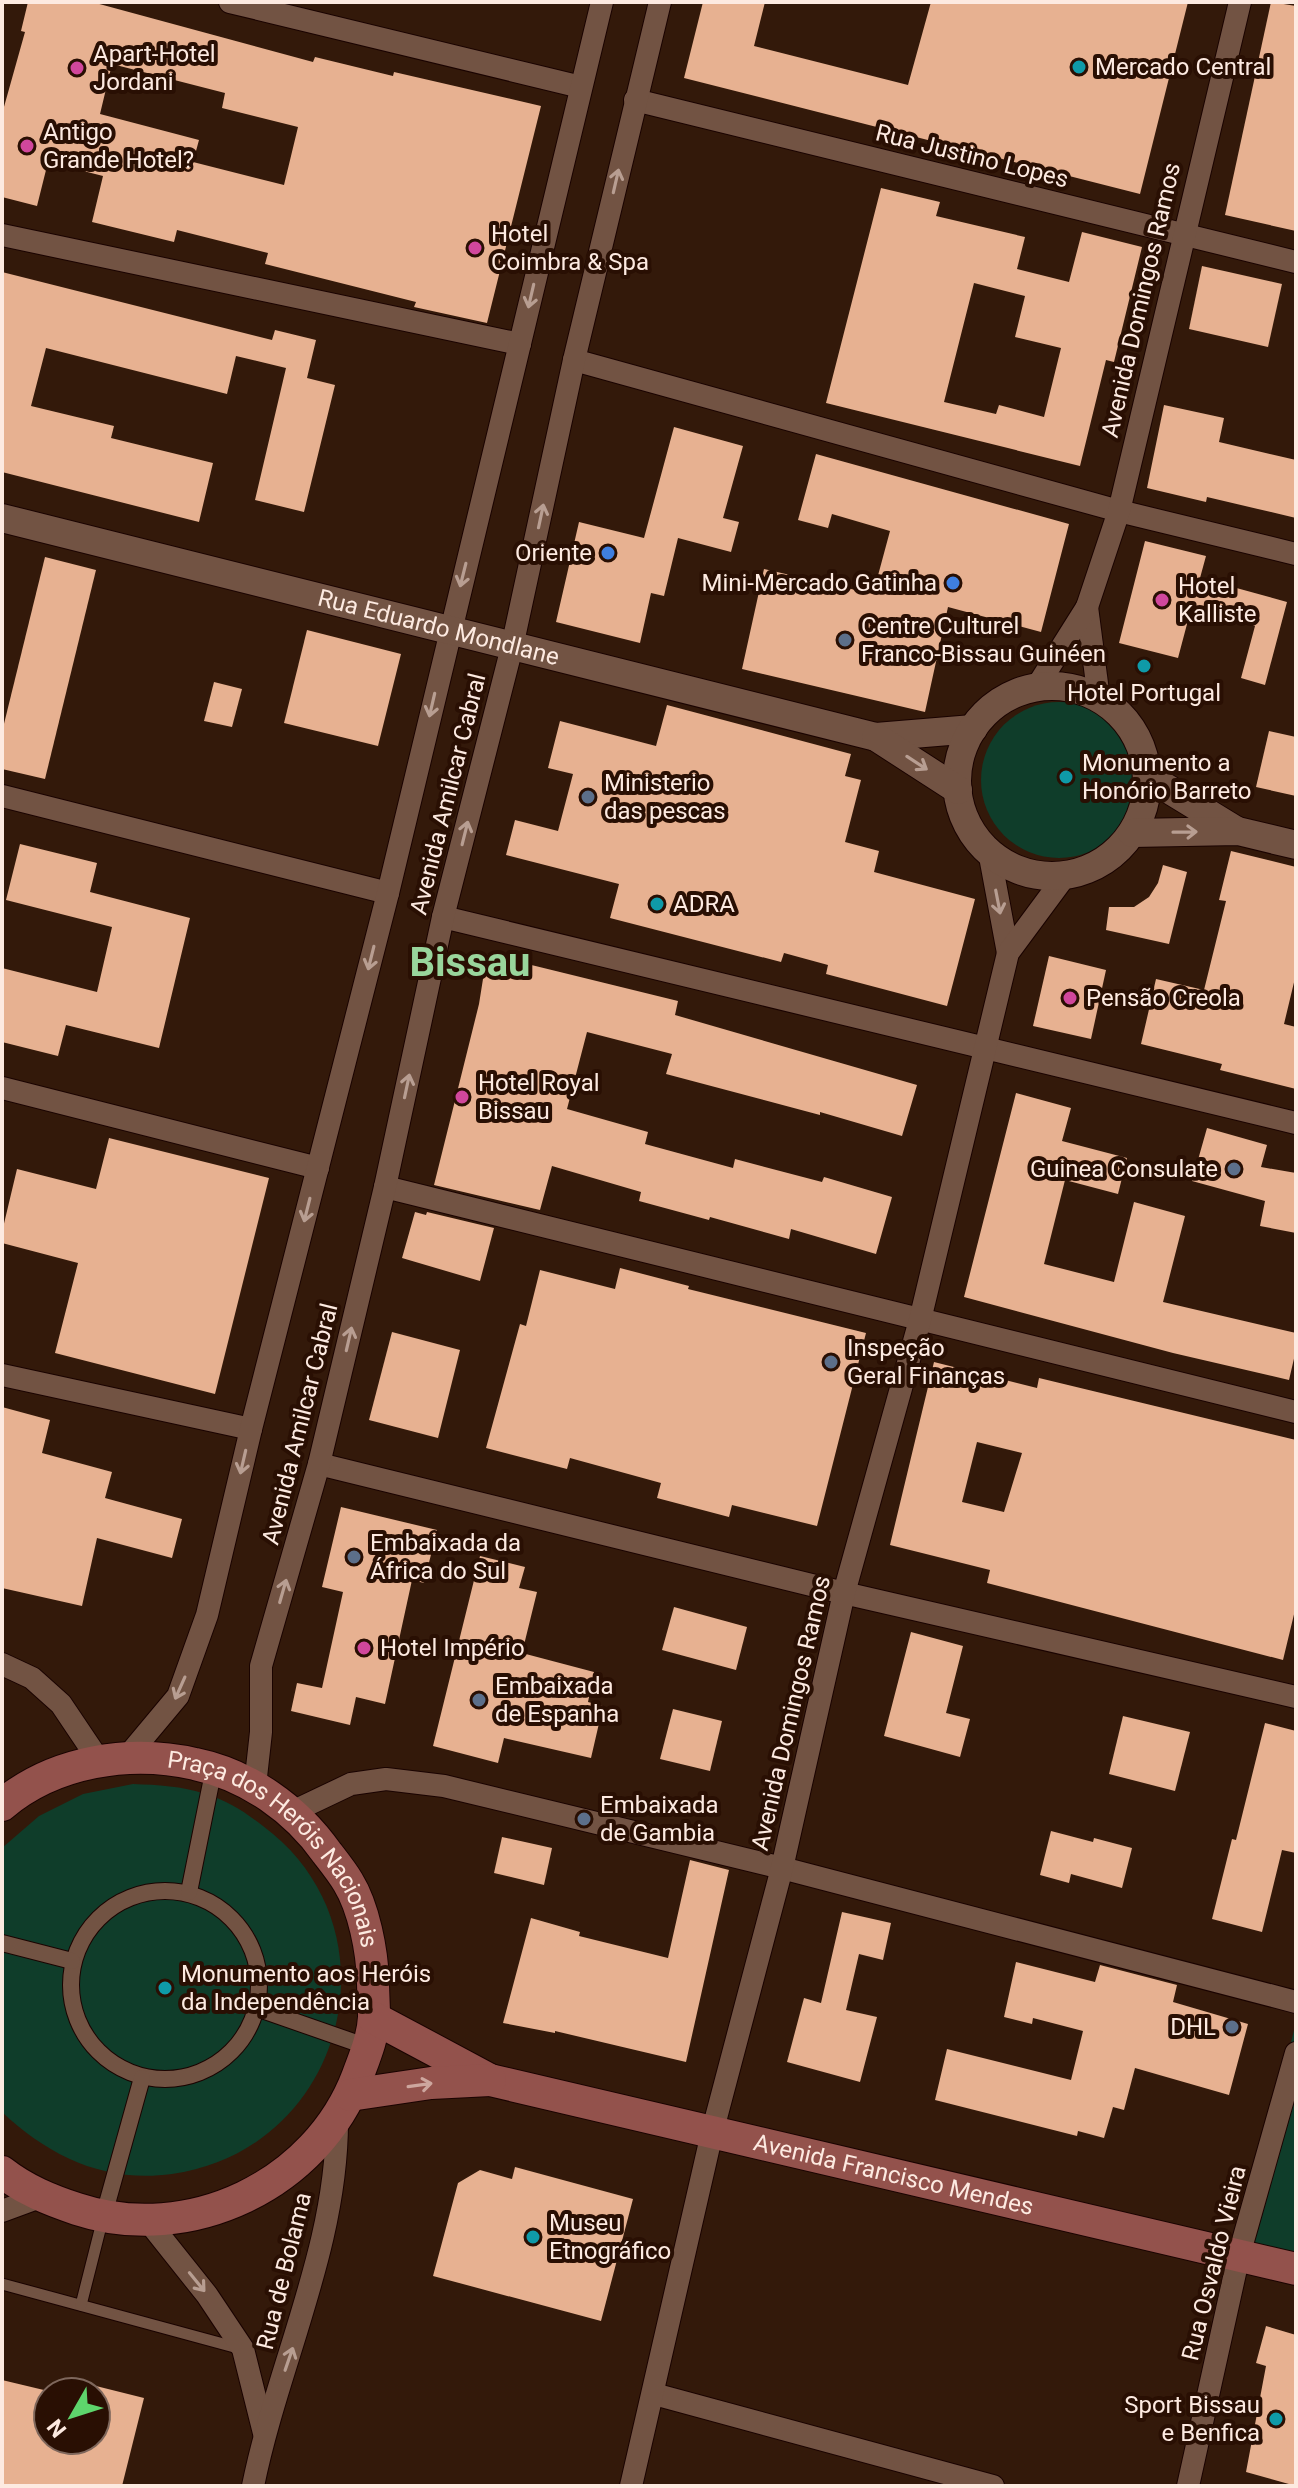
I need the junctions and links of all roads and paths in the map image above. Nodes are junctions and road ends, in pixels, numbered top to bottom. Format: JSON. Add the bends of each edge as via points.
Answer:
{"nodes":[{"id":1,"x":230,"y":2,"type":"edge"},
{"id":2,"x":602,"y":2,"type":"edge"},
{"id":3,"x":660,"y":2,"type":"edge"},
{"id":4,"x":1240,"y":2,"type":"edge"},
{"id":5,"x":581,"y":87,"type":"junction"},
{"id":6,"x":635,"y":100,"type":"junction"},
{"id":7,"x":1183,"y":234,"type":"junction"},
{"id":8,"x":2,"y":235,"type":"edge"},
{"id":9,"x":1296,"y":262,"type":"edge"},
{"id":10,"x":520,"y":344,"type":"junction"},
{"id":11,"x":574,"y":360,"type":"junction"},
{"id":12,"x":1119,"y":511,"type":"junction"},
{"id":13,"x":2,"y":518,"type":"edge"},
{"id":14,"x":1296,"y":554,"type":"edge"},
{"id":15,"x":1087,"y":607,"type":"junction"},
{"id":16,"x":449,"y":629,"type":"junction"},
{"id":17,"x":512,"y":647,"type":"junction"},
{"id":18,"x":1036,"y":688,"type":"junction"},
{"id":19,"x":1099,"y":699,"type":"junction"},
{"id":20,"x":973,"y":729,"type":"junction"},
{"id":21,"x":876,"y":737,"type":"junction"},
{"id":22,"x":1147,"y":776,"type":"junction"},
{"id":23,"x":958,"y":790,"type":"junction"},
{"id":24,"x":2,"y":796,"type":"edge"},
{"id":25,"x":1238,"y":831,"type":"junction"},
{"id":26,"x":1132,"y":833,"type":"junction"},
{"id":27,"x":1296,"y":845,"type":"edge"},
{"id":28,"x":989,"y":851,"type":"junction"},
{"id":29,"x":1065,"y":876,"type":"junction"},
{"id":30,"x":388,"y":893,"type":"junction"},
{"id":31,"x":443,"y":917,"type":"junction"},
{"id":32,"x":1008,"y":953,"type":"junction"},
{"id":33,"x":984,"y":1046,"type":"junction"},
{"id":34,"x":2,"y":1088,"type":"edge"},
{"id":35,"x":1296,"y":1123,"type":"edge"},
{"id":36,"x":318,"y":1168,"type":"junction"},
{"id":37,"x":385,"y":1187,"type":"junction"},
{"id":38,"x":920,"y":1320,"type":"junction"},
{"id":39,"x":2,"y":1375,"type":"edge"},
{"id":40,"x":1296,"y":1412,"type":"edge"},
{"id":41,"x":251,"y":1429,"type":"junction"},
{"id":42,"x":319,"y":1464,"type":"junction"},
{"id":43,"x":844,"y":1593,"type":"junction"},
{"id":44,"x":2,"y":1664,"type":"edge"},
{"id":45,"x":1296,"y":1697,"type":"edge"},
{"id":46,"x":113,"y":1759,"type":"junction"},
{"id":47,"x":214,"y":1768,"type":"junction"},
{"id":48,"x":255,"y":1786,"type":"junction"},
{"id":49,"x":2,"y":1805,"type":"edge"},
{"id":50,"x":290,"y":1813,"type":"junction"},
{"id":51,"x":782,"y":1868,"type":"junction"},
{"id":52,"x":189,"y":1892,"type":"junction"},
{"id":53,"x":2,"y":1943,"type":"edge"},
{"id":54,"x":72,"y":1961,"type":"junction"},
{"id":55,"x":1296,"y":2002,"type":"edge"},
{"id":56,"x":259,"y":2009,"type":"junction"},
{"id":57,"x":371,"y":2032,"type":"junction"},
{"id":58,"x":1296,"y":2053,"type":"edge"},
{"id":59,"x":142,"y":2078,"type":"junction"},
{"id":60,"x":490,"y":2080,"type":"junction"},
{"id":61,"x":343,"y":2106,"type":"junction"},
{"id":62,"x":712,"y":2133,"type":"junction"},
{"id":63,"x":2,"y":2172,"type":"edge"},
{"id":64,"x":40,"y":2197,"type":"junction"},
{"id":65,"x":2,"y":2211,"type":"edge"},
{"id":66,"x":103,"y":2218,"type":"junction"},
{"id":67,"x":148,"y":2221,"type":"junction"},
{"id":68,"x":1239,"y":2255,"type":"junction"},
{"id":69,"x":1296,"y":2269,"type":"edge"},
{"id":70,"x":2,"y":2284,"type":"edge"},
{"id":71,"x":81,"y":2305,"type":"junction"},
{"id":72,"x":243,"y":2349,"type":"junction"},
{"id":73,"x":654,"y":2394,"type":"junction"},
{"id":74,"x":264,"y":2433,"type":"junction"},
{"id":75,"x":253,"y":2486,"type":"edge"},
{"id":76,"x":631,"y":2486,"type":"edge"},
{"id":77,"x":993,"y":2486,"type":"edge"},
{"id":78,"x":1188,"y":2486,"type":"edge"}],
"edges":[{"from":1,"to":5,"type":"street"},
{"from":2,"to":5,"type":"street","name":"Avenida Amilcar Cabral"},
{"from":3,"to":6,"type":"street","name":"Avenida Amilcar Cabral"},
{"from":4,"to":7,"type":"street","name":"Avenida Domingos Ramos"},
{"from":5,"to":10,"type":"street","name":"Avenida Amilcar Cabral","one_way":true},
{"from":6,"to":7,"type":"street","name":"Rua Justino Lopes"},
{"from":11,"to":6,"type":"street","name":"Avenida Amilcar Cabral","one_way":true},
{"from":7,"to":9,"type":"street","name":"Rua Justino Lopes"},
{"from":7,"to":12,"type":"street","name":"Avenida Domingos Ramos"},
{"from":8,"to":10,"type":"street"},
{"from":10,"to":16,"type":"street","name":"Avenida Amilcar Cabral","one_way":true},
{"from":11,"to":12,"type":"street"},
{"from":17,"to":11,"type":"street","name":"Avenida Amilcar Cabral","one_way":true},
{"from":12,"to":14,"type":"street"},
{"from":12,"to":15,"type":"street","name":"Avenida Domingos Ramos"},
{"from":13,"to":16,"type":"street","name":"Rua Eduardo Mondlane"},
{"from":15,"to":18,"type":"street","name":"Avenida Domingos Ramos"},
{"from":15,"to":19,"type":"street","name":"Avenida Domingos Ramos"},
{"from":16,"to":17,"type":"street","name":"Rua Eduardo Mondlane"},
{"from":16,"to":30,"type":"street","name":"Avenida Amilcar Cabral","one_way":true},
{"from":17,"to":21,"type":"street","name":"Rua Eduardo Mondlane"},
{"from":31,"to":17,"type":"street","name":"Avenida Amilcar Cabral","one_way":true},
{"from":18,"to":19,"type":"street","via":[[1074,689]]},
{"from":18,"to":20,"type":"street","via":[[1000,701]]},
{"from":19,"to":22,"type":"street","via":[[1133,731]]},
{"from":20,"to":21,"type":"street","name":"Rua Eduardo Mondlane"},
{"from":20,"to":23,"type":"street","via":[[959,763]]},
{"from":21,"to":23,"type":"street","name":"Rua Eduardo Mondlane","one_way":true},
{"from":22,"to":25,"type":"street"},
{"from":22,"to":26,"type":"street","via":[[1143,811]]},
{"from":23,"to":28,"type":"street","via":[[973,834]]},
{"from":24,"to":30,"type":"street"},
{"from":26,"to":25,"type":"street","one_way":true},
{"from":25,"to":27,"type":"street"},
{"from":26,"to":29,"type":"street","via":[[1114,854]]},
{"from":28,"to":29,"type":"street","via":[[1014,868]]},
{"from":28,"to":32,"type":"street","name":"Avenida Domingos Ramos","one_way":true},
{"from":29,"to":32,"type":"street","name":"Avenida Domingos Ramos"},
{"from":30,"to":36,"type":"street","name":"Avenida Amilcar Cabral","one_way":true},
{"from":31,"to":33,"type":"street"},
{"from":37,"to":31,"type":"street","name":"Avenida Amilcar Cabral","one_way":true},
{"from":32,"to":33,"type":"street","name":"Avenida Domingos Ramos"},
{"from":33,"to":35,"type":"street"},
{"from":33,"to":38,"type":"street","name":"Avenida Domingos Ramos"},
{"from":34,"to":36,"type":"street"},
{"from":36,"to":41,"type":"street","name":"Avenida Amilcar Cabral","one_way":true},
{"from":37,"to":38,"type":"street"},
{"from":42,"to":37,"type":"street","name":"Avenida Amilcar Cabral","one_way":true},
{"from":38,"to":40,"type":"street"},
{"from":38,"to":43,"type":"street","name":"Avenida Domingos Ramos"},
{"from":39,"to":41,"type":"street"},
{"from":41,"to":46,"type":"street","name":"Avenida Amilcar Cabral","one_way":true,"via":[[207,1615],[178,1696]]},
{"from":42,"to":43,"type":"street"},
{"from":48,"to":42,"type":"street","name":"Avenida Amilcar Cabral","one_way":true,"via":[[261,1666]]},
{"from":43,"to":45,"type":"street"},
{"from":43,"to":51,"type":"street","name":"Avenida Domingos Ramos"},
{"from":44,"to":46,"type":"street","via":[[32,1678]]},
{"from":46,"to":47,"type":"main road","name":"Praça dos Heróis Nacionais","via":[[171,1758]]},
{"from":46,"to":49,"type":"main road","name":"Praça dos Heróis Nacionais","via":[[69,1768]]},
{"from":47,"to":48,"type":"main road","name":"Praça dos Heróis Nacionais"},
{"from":47,"to":52,"type":"street"},
{"from":48,"to":50,"type":"main road","name":"Praça dos Heróis Nacionais"},
{"from":50,"to":51,"type":"street","via":[[351,1784],[386,1779],[444,1786]]},
{"from":50,"to":57,"type":"main road","name":"Praça dos Heróis Nacionais","via":[[309,1828],[350,1884],[372,1949]]},
{"from":51,"to":55,"type":"street"},
{"from":51,"to":62,"type":"street","name":"Avenida Domingos Ramos"},
{"from":52,"to":54,"type":"street","via":[[139,1892],[96,1917]]},
{"from":52,"to":56,"type":"street","via":[[232,1916],[258,1959]]},
{"from":53,"to":54,"type":"street"},
{"from":54,"to":59,"type":"street","via":[[73,2011],[92,2043],[99,2053]]},
{"from":56,"to":57,"type":"street"},
{"from":56,"to":59,"type":"street","via":[[235,2052],[192,2078]]},
{"from":57,"to":60,"type":"main road"},
{"from":57,"to":61,"type":"main road","name":"Praça dos Heróis Nacionais"},
{"from":58,"to":68,"type":"street","name":"Rua Osvaldo Vieira"},
{"from":59,"to":66,"type":"street"},
{"from":61,"to":60,"type":"main road","one_way":true,"via":[[431,2083]]},
{"from":60,"to":62,"type":"main road","name":"Avenida Francisco Mendes"},
{"from":61,"to":67,"type":"main road","name":"Praça dos Heróis Nacionais","via":[[301,2161],[256,2193],[204,2214]]},
{"from":74,"to":61,"type":"street","name":"Rua de Bolama","one_way":true,"via":[[320,2246]]},
{"from":62,"to":68,"type":"main road","name":"Avenida Francisco Mendes"},
{"from":62,"to":73,"type":"street","name":"Avenida Domingos Ramos"},
{"from":63,"to":64,"type":"main road","name":"Praça dos Heróis Nacionais"},
{"from":64,"to":65,"type":"street"},
{"from":64,"to":66,"type":"main road","name":"Praça dos Heróis Nacionais"},
{"from":66,"to":67,"type":"main road","name":"Praça dos Heróis Nacionais"},
{"from":66,"to":71,"type":"lane"},
{"from":67,"to":72,"type":"street","name":"Rua de Bolama","one_way":true},
{"from":68,"to":69,"type":"main road","name":"Avenida Francisco Mendes"},
{"from":68,"to":78,"type":"street","name":"Rua Osvaldo Vieira"},
{"from":70,"to":71,"type":"lane"},
{"from":71,"to":72,"type":"lane"},
{"from":72,"to":74,"type":"street","name":"Rua de Bolama"},
{"from":73,"to":76,"type":"street","name":"Avenida Domingos Ramos"},
{"from":73,"to":77,"type":"street"},
{"from":74,"to":75,"type":"street","name":"Rua de Bolama"}]}
